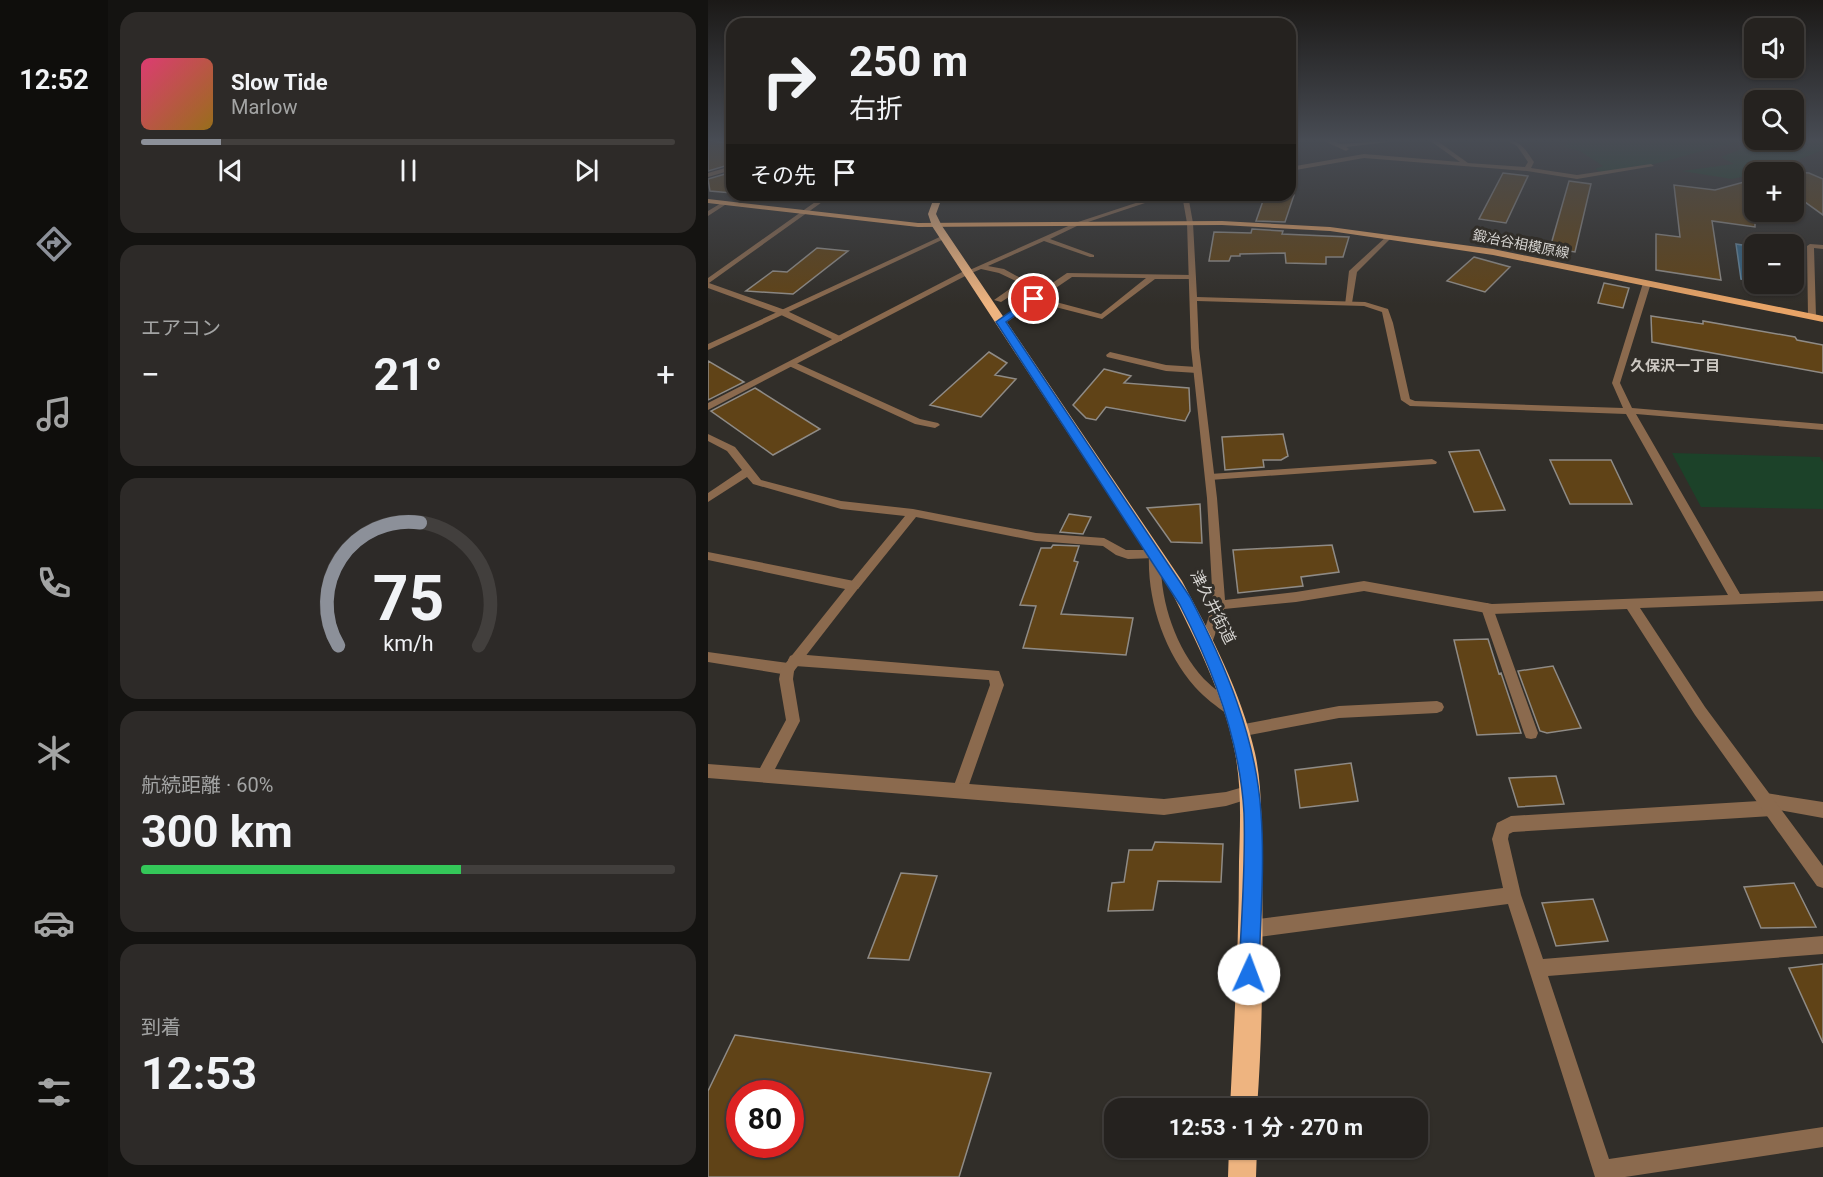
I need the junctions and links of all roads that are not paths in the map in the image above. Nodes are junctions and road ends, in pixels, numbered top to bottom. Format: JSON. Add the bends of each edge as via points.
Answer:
{"nodes":[{"id":1,"x":708,"y":201,"type":"edge"},
{"id":2,"x":821,"y":201,"type":"edge"},
{"id":3,"x":937,"y":201,"type":"edge"},
{"id":4,"x":1148,"y":201,"type":"edge"},
{"id":5,"x":1186,"y":201,"type":"edge"},
{"id":6,"x":725,"y":203,"type":"junction"},
{"id":7,"x":804,"y":213,"type":"junction"},
{"id":8,"x":708,"y":214,"type":"edge"},
{"id":9,"x":1190,"y":223,"type":"junction"},
{"id":10,"x":1077,"y":224,"type":"junction"},
{"id":11,"x":940,"y":231,"type":"junction"},
{"id":12,"x":1390,"y":236,"type":"junction"},
{"id":13,"x":1045,"y":239,"type":"junction"},
{"id":14,"x":1823,"y":248,"type":"edge"},
{"id":15,"x":1092,"y":256,"type":"dead end"},
{"id":16,"x":975,"y":270,"type":"junction"},
{"id":17,"x":1152,"y":277,"type":"junction"},
{"id":18,"x":1192,"y":278,"type":"junction"},
{"id":19,"x":708,"y":280,"type":"edge"},
{"id":20,"x":1647,"y":283,"type":"junction"},
{"id":21,"x":708,"y":285,"type":"edge"},
{"id":22,"x":1034,"y":299,"type":"junction"},
{"id":23,"x":1192,"y":299,"type":"junction"},
{"id":24,"x":998,"y":300,"type":"dead end"},
{"id":25,"x":1348,"y":303,"type":"junction"},
{"id":26,"x":782,"y":312,"type":"junction"},
{"id":27,"x":1812,"y":317,"type":"junction"},
{"id":28,"x":1823,"y":319,"type":"edge"},
{"id":29,"x":1001,"y":322,"type":"junction"},
{"id":30,"x":839,"y":339,"type":"junction"},
{"id":31,"x":708,"y":347,"type":"edge"},
{"id":32,"x":1110,"y":355,"type":"dead end"},
{"id":33,"x":792,"y":364,"type":"junction"},
{"id":34,"x":1197,"y":370,"type":"junction"},
{"id":35,"x":708,"y":407,"type":"edge"},
{"id":36,"x":1629,"y":411,"type":"junction"},
{"id":37,"x":935,"y":425,"type":"dead end"},
{"id":38,"x":1823,"y":427,"type":"edge"},
{"id":39,"x":708,"y":437,"type":"edge"},
{"id":40,"x":1432,"y":462,"type":"dead end"},
{"id":41,"x":747,"y":472,"type":"junction"},
{"id":42,"x":1210,"y":477,"type":"junction"},
{"id":43,"x":708,"y":498,"type":"edge"},
{"id":44,"x":914,"y":513,"type":"junction"},
{"id":45,"x":1155,"y":554,"type":"junction"},
{"id":46,"x":708,"y":556,"type":"edge"},
{"id":47,"x":854,"y":585,"type":"junction"},
{"id":48,"x":1823,"y":596,"type":"edge"},
{"id":49,"x":1735,"y":597,"type":"junction"},
{"id":50,"x":1631,"y":604,"type":"junction"},
{"id":51,"x":1219,"y":605,"type":"junction"},
{"id":52,"x":1487,"y":608,"type":"junction"},
{"id":53,"x":1206,"y":642,"type":"junction"},
{"id":54,"x":708,"y":657,"type":"edge"},
{"id":55,"x":792,"y":664,"type":"junction"},
{"id":56,"x":1437,"y":707,"type":"dead end"},
{"id":57,"x":1232,"y":710,"type":"junction"},
{"id":58,"x":1239,"y":731,"type":"junction"},
{"id":59,"x":1531,"y":733,"type":"dead end"},
{"id":60,"x":708,"y":771,"type":"edge"},
{"id":61,"x":764,"y":775,"type":"junction"},
{"id":62,"x":960,"y":791,"type":"junction"},
{"id":63,"x":1251,"y":792,"type":"junction"},
{"id":64,"x":1769,"y":804,"type":"junction"},
{"id":65,"x":1823,"y":810,"type":"edge"},
{"id":66,"x":1823,"y":880,"type":"edge"},
{"id":67,"x":1513,"y":895,"type":"junction"},
{"id":68,"x":1251,"y":929,"type":"junction"},
{"id":69,"x":1823,"y":945,"type":"edge"},
{"id":70,"x":1536,"y":968,"type":"junction"},
{"id":71,"x":1244,"y":1098,"type":"edge"},
{"id":72,"x":1823,"y":1137,"type":"edge"},
{"id":73,"x":1243,"y":1158,"type":"edge"},
{"id":74,"x":1604,"y":1173,"type":"edge"},
{"id":75,"x":1242,"y":1177,"type":"edge"}],
"edges":[{"from":1,"to":6,"type":"main road","name":"鍛冶谷相模原線"},
{"from":2,"to":7,"type":"street"},
{"from":3,"to":11,"type":"highway","via":[[932,214]]},
{"from":4,"to":10,"type":"street"},
{"from":5,"to":9,"type":"street"},
{"from":6,"to":7,"type":"main road","name":"鍛冶谷相模原線"},
{"from":6,"to":8,"type":"street"},
{"from":7,"to":11,"type":"main road","name":"鍛冶谷相模原線"},
{"from":7,"to":19,"type":"street"},
{"from":9,"to":10,"type":"main road","name":"鍛冶谷相模原線"},
{"from":9,"to":12,"type":"main road","name":"鍛冶谷相模原線","via":[[1275,225]]},
{"from":9,"to":18,"type":"street"},
{"from":10,"to":11,"type":"main road","name":"鍛冶谷相模原線"},
{"from":10,"to":13,"type":"street"},
{"from":11,"to":16,"type":"highway","name":"津久井街道"},
{"from":11,"to":26,"type":"street"},
{"from":12,"to":20,"type":"main road","name":"鍛冶谷相模原線"},
{"from":12,"to":25,"type":"street","via":[[1353,271]]},
{"from":13,"to":15,"type":"street"},
{"from":13,"to":16,"type":"street"},
{"from":14,"to":27,"type":"street","via":[[1810,246]]},
{"from":16,"to":24,"type":"street","via":[[1001,271],[1022,281]]},
{"from":16,"to":29,"type":"highway","name":"津久井街道"},
{"from":16,"to":30,"type":"street"},
{"from":17,"to":18,"type":"street"},
{"from":17,"to":22,"type":"street","via":[[1074,275]]},
{"from":17,"to":22,"type":"street","via":[[1102,317]]},
{"from":18,"to":23,"type":"street"},
{"from":20,"to":27,"type":"main road","name":"鍛冶谷相模原線"},
{"from":20,"to":36,"type":"street","via":[[1617,383]]},
{"from":21,"to":26,"type":"street"},
{"from":22,"to":29,"type":"street"},
{"from":23,"to":25,"type":"street"},
{"from":23,"to":34,"type":"street"},
{"from":25,"to":36,"type":"street","via":[[1372,305],[1385,311],[1408,402]]},
{"from":26,"to":30,"type":"street"},
{"from":26,"to":31,"type":"street"},
{"from":27,"to":28,"type":"main road","name":"鍛冶谷相模原線"},
{"from":29,"to":45,"type":"highway","name":"津久井街道"},
{"from":30,"to":33,"type":"street"},
{"from":32,"to":34,"type":"street","via":[[1166,368]]},
{"from":33,"to":35,"type":"street"},
{"from":33,"to":37,"type":"street","via":[[918,422]]},
{"from":34,"to":42,"type":"street"},
{"from":36,"to":38,"type":"street"},
{"from":36,"to":49,"type":"street"},
{"from":39,"to":41,"type":"street","via":[[731,449]]},
{"from":40,"to":42,"type":"street"},
{"from":41,"to":43,"type":"street"},
{"from":41,"to":44,"type":"street","via":[[757,482],[820,500]]},
{"from":42,"to":51,"type":"street"},
{"from":44,"to":45,"type":"street","via":[[1036,537],[1104,542],[1121,553]]},
{"from":44,"to":47,"type":"street"},
{"from":45,"to":53,"type":"highway","name":"津久井街道"},
{"from":45,"to":57,"type":"street","via":[[1154,587],[1179,650],[1195,676]]},
{"from":46,"to":47,"type":"street"},
{"from":47,"to":55,"type":"street"},
{"from":48,"to":49,"type":"street"},
{"from":49,"to":50,"type":"street"},
{"from":50,"to":52,"type":"street"},
{"from":50,"to":64,"type":"street","via":[[1700,711]]},
{"from":51,"to":52,"type":"street","via":[[1364,586]]},
{"from":51,"to":53,"type":"street"},
{"from":52,"to":59,"type":"street"},
{"from":53,"to":57,"type":"highway","name":"津久井街道"},
{"from":54,"to":55,"type":"street"},
{"from":55,"to":61,"type":"street","via":[[786,679],[793,721]]},
{"from":55,"to":62,"type":"street","via":[[993,675],[998,685]]},
{"from":56,"to":58,"type":"street","via":[[1339,711]]},
{"from":57,"to":58,"type":"highway","name":"津久井街道"},
{"from":58,"to":63,"type":"highway","name":"津久井街道"},
{"from":60,"to":61,"type":"street"},
{"from":61,"to":62,"type":"street"},
{"from":62,"to":63,"type":"street","via":[[1164,807]]},
{"from":63,"to":68,"type":"highway","name":"津久井街道"},
{"from":64,"to":65,"type":"street"},
{"from":64,"to":66,"type":"street"},
{"from":64,"to":67,"type":"street","via":[[1511,824],[1503,829],[1500,839]]},
{"from":67,"to":68,"type":"street"},
{"from":67,"to":70,"type":"street"},
{"from":68,"to":71,"type":"highway","name":"津久井街道"},
{"from":69,"to":70,"type":"street"},
{"from":70,"to":74,"type":"street"},
{"from":72,"to":74,"type":"street"},
{"from":73,"to":75,"type":"highway"}]}
